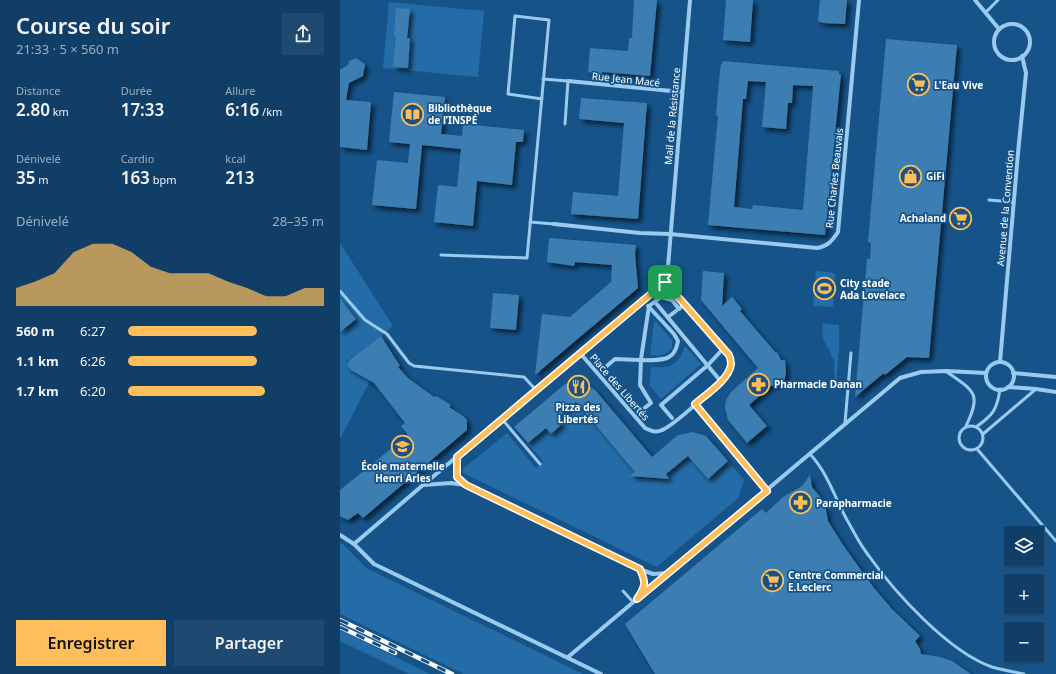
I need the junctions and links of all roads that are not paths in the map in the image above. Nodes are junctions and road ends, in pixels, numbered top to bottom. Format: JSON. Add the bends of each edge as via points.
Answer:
{"nodes":[{"id":1,"x":690,"y":0,"type":"edge"},
{"id":2,"x":859,"y":0,"type":"edge"},
{"id":3,"x":975,"y":0,"type":"edge"},
{"id":4,"x":998,"y":0,"type":"edge"},
{"id":5,"x":986,"y":12,"type":"junction"},
{"id":6,"x":999,"y":29,"type":"junction"},
{"id":7,"x":1022,"y":56,"type":"junction"},
{"id":8,"x":543,"y":79,"type":"junction"},
{"id":9,"x":568,"y":81,"type":"junction"},
{"id":10,"x":682,"y":92,"type":"junction"},
{"id":11,"x":542,"y":99,"type":"junction"},
{"id":12,"x":565,"y":124,"type":"dead end"},
{"id":13,"x":989,"y":200,"type":"dead end"},
{"id":14,"x":1013,"y":202,"type":"junction"},
{"id":15,"x":530,"y":222,"type":"junction"},
{"id":16,"x":554,"y":224,"type":"joint"},
{"id":17,"x":670,"y":234,"type":"junction"},
{"id":18,"x":441,"y":254,"type":"dead end"},
{"id":19,"x":665,"y":282,"type":"junction"},
{"id":20,"x":340,"y":291,"type":"edge"},
{"id":21,"x":655,"y":302,"type":"junction"},
{"id":22,"x":648,"y":306,"type":"junction"},
{"id":23,"x":682,"y":306,"type":"dead end"},
{"id":24,"x":676,"y":311,"type":"dead end"},
{"id":25,"x":668,"y":318,"type":"junction"},
{"id":26,"x":720,"y":352,"type":"dead end"},
{"id":27,"x":580,"y":353,"type":"junction"},
{"id":28,"x":851,"y":353,"type":"dead end"},
{"id":29,"x":641,"y":359,"type":"junction"},
{"id":30,"x":1000,"y":362,"type":"junction"},
{"id":31,"x":708,"y":365,"type":"junction"},
{"id":32,"x":602,"y":370,"type":"dead end"},
{"id":33,"x":946,"y":371,"type":"junction"},
{"id":34,"x":986,"y":373,"type":"junction"},
{"id":35,"x":1013,"y":374,"type":"junction"},
{"id":36,"x":1056,"y":377,"type":"edge"},
{"id":37,"x":718,"y":378,"type":"dead end"},
{"id":38,"x":1008,"y":387,"type":"junction"},
{"id":39,"x":1000,"y":389,"type":"junction"},
{"id":40,"x":1036,"y":389,"type":"junction"},
{"id":41,"x":536,"y":390,"type":"junction"},
{"id":42,"x":1056,"y":392,"type":"edge"},
{"id":43,"x":651,"y":403,"type":"junction"},
{"id":44,"x":695,"y":404,"type":"junction"},
{"id":45,"x":660,"y":405,"type":"junction"},
{"id":46,"x":638,"y":413,"type":"dead end"},
{"id":47,"x":672,"y":418,"type":"dead end"},
{"id":48,"x":502,"y":419,"type":"junction"},
{"id":49,"x":845,"y":424,"type":"junction"},
{"id":50,"x":966,"y":426,"type":"junction"},
{"id":51,"x":976,"y":427,"type":"junction"},
{"id":52,"x":983,"y":434,"type":"junction"},
{"id":53,"x":977,"y":449,"type":"junction"},
{"id":54,"x":810,"y":454,"type":"junction"},
{"id":55,"x":457,"y":457,"type":"junction"},
{"id":56,"x":540,"y":464,"type":"dead end"},
{"id":57,"x":423,"y":485,"type":"junction"},
{"id":58,"x":466,"y":485,"type":"junction"},
{"id":59,"x":767,"y":491,"type":"junction"},
{"id":60,"x":340,"y":535,"type":"edge"},
{"id":61,"x":1056,"y":540,"type":"edge"},
{"id":62,"x":354,"y":544,"type":"junction"},
{"id":63,"x":640,"y":569,"type":"junction"},
{"id":64,"x":668,"y":573,"type":"junction"},
{"id":65,"x":624,"y":591,"type":"dead end"},
{"id":66,"x":635,"y":600,"type":"junction"},
{"id":67,"x":568,"y":658,"type":"junction"},
{"id":68,"x":601,"y":674,"type":"edge"},
{"id":69,"x":1024,"y":674,"type":"edge"}],
"edges":[{"from":1,"to":10,"type":"street","name":"Mail de la Résistance"},
{"from":2,"to":17,"type":"street","name":"Rue Charles Beauvais","via":[[838,232],[833,240],[817,248]]},
{"from":3,"to":5,"type":"street"},
{"from":4,"to":5,"type":"lane"},
{"from":5,"to":6,"type":"street"},
{"from":6,"to":7,"type":"street","via":[[993,43],[997,53],[1006,59],[1017,59]]},
{"from":6,"to":7,"type":"street","via":[[1003,25],[1014,23],[1024,28],[1030,43]]},
{"from":7,"to":14,"type":"street","name":"Avenue de la Convention","via":[[1026,73]]},
{"from":8,"to":9,"type":"lane"},
{"from":8,"to":11,"type":"lane"},
{"from":8,"to":11,"type":"lane","via":[[549,20],[515,16],[508,94]]},
{"from":9,"to":10,"type":"street","name":"Rue Jean Macé"},
{"from":9,"to":12,"type":"lane"},
{"from":10,"to":17,"type":"street","name":"Mail de la Résistance"},
{"from":11,"to":15,"type":"lane"},
{"from":13,"to":14,"type":"lane"},
{"from":14,"to":30,"type":"street","name":"Avenue de la Convention"},
{"from":15,"to":16,"type":"lane"},
{"from":15,"to":18,"type":"lane","via":[[527,258]]},
{"from":16,"to":17,"type":"street","name":"Rue Charles Beauvais"},
{"from":17,"to":19,"type":"street","name":"Mail de la Résistance"},
{"from":19,"to":27,"type":"street"},
{"from":19,"to":44,"type":"street","name":"Place des Libertés","via":[[729,355],[731,364],[721,382]]},
{"from":20,"to":41,"type":"lane","via":[[365,320],[387,334],[414,366],[524,377]]},
{"from":21,"to":22,"type":"street"},
{"from":21,"to":23,"type":"street","via":[[661,297],[672,300],[679,309]]},
{"from":21,"to":25,"type":"street"},
{"from":22,"to":29,"type":"street"},
{"from":22,"to":29,"type":"street","via":[[674,334],[678,341],[677,349],[669,357],[661,360]]},
{"from":24,"to":25,"type":"street"},
{"from":25,"to":31,"type":"street"},
{"from":26,"to":31,"type":"street"},
{"from":27,"to":41,"type":"street"},
{"from":27,"to":44,"type":"street","name":"Place des Libertés","via":[[645,428],[652,432],[667,428]]},
{"from":28,"to":49,"type":"lane"},
{"from":29,"to":32,"type":"street","via":[[614,359]]},
{"from":29,"to":43,"type":"street","via":[[640,385]]},
{"from":30,"to":34,"type":"street","via":[[994,363]]},
{"from":30,"to":35,"type":"street","via":[[1007,364]]},
{"from":31,"to":37,"type":"street"},
{"from":31,"to":45,"type":"street"},
{"from":33,"to":34,"type":"street"},
{"from":33,"to":49,"type":"street","via":[[921,372],[900,378]]},
{"from":33,"to":50,"type":"lane","via":[[967,386],[974,395],[974,410]]},
{"from":34,"to":39,"type":"street","via":[[989,384]]},
{"from":35,"to":36,"type":"street"},
{"from":35,"to":38,"type":"street"},
{"from":38,"to":39,"type":"street"},
{"from":38,"to":40,"type":"street"},
{"from":39,"to":51,"type":"lane","via":[[998,402],[991,416]]},
{"from":40,"to":42,"type":"street"},
{"from":40,"to":52,"type":"lane"},
{"from":41,"to":48,"type":"street"},
{"from":43,"to":45,"type":"street"},
{"from":43,"to":46,"type":"street"},
{"from":44,"to":59,"type":"street"},
{"from":45,"to":47,"type":"street"},
{"from":48,"to":55,"type":"street"},
{"from":48,"to":56,"type":"lane"},
{"from":49,"to":54,"type":"street"},
{"from":50,"to":51,"type":"lane"},
{"from":50,"to":53,"type":"lane","via":[[959,433],[959,442],[965,450]]},
{"from":51,"to":52,"type":"lane"},
{"from":52,"to":53,"type":"lane","via":[[982,444]]},
{"from":53,"to":61,"type":"lane"},
{"from":54,"to":59,"type":"street"},
{"from":54,"to":69,"type":"lane","via":[[819,463],[868,555],[884,577],[920,616],[964,653],[992,667]]},
{"from":55,"to":57,"type":"street"},
{"from":55,"to":58,"type":"street","via":[[457,477]]},
{"from":57,"to":58,"type":"street"},
{"from":57,"to":62,"type":"street"},
{"from":58,"to":63,"type":"street"},
{"from":59,"to":64,"type":"street"},
{"from":60,"to":62,"type":"street"},
{"from":62,"to":67,"type":"street","via":[[374,564]]},
{"from":63,"to":64,"type":"street","via":[[653,574]]},
{"from":63,"to":66,"type":"street","via":[[645,580],[643,590]]},
{"from":64,"to":66,"type":"street"},
{"from":65,"to":66,"type":"lane"},
{"from":66,"to":67,"type":"street"},
{"from":67,"to":68,"type":"street"}]}
